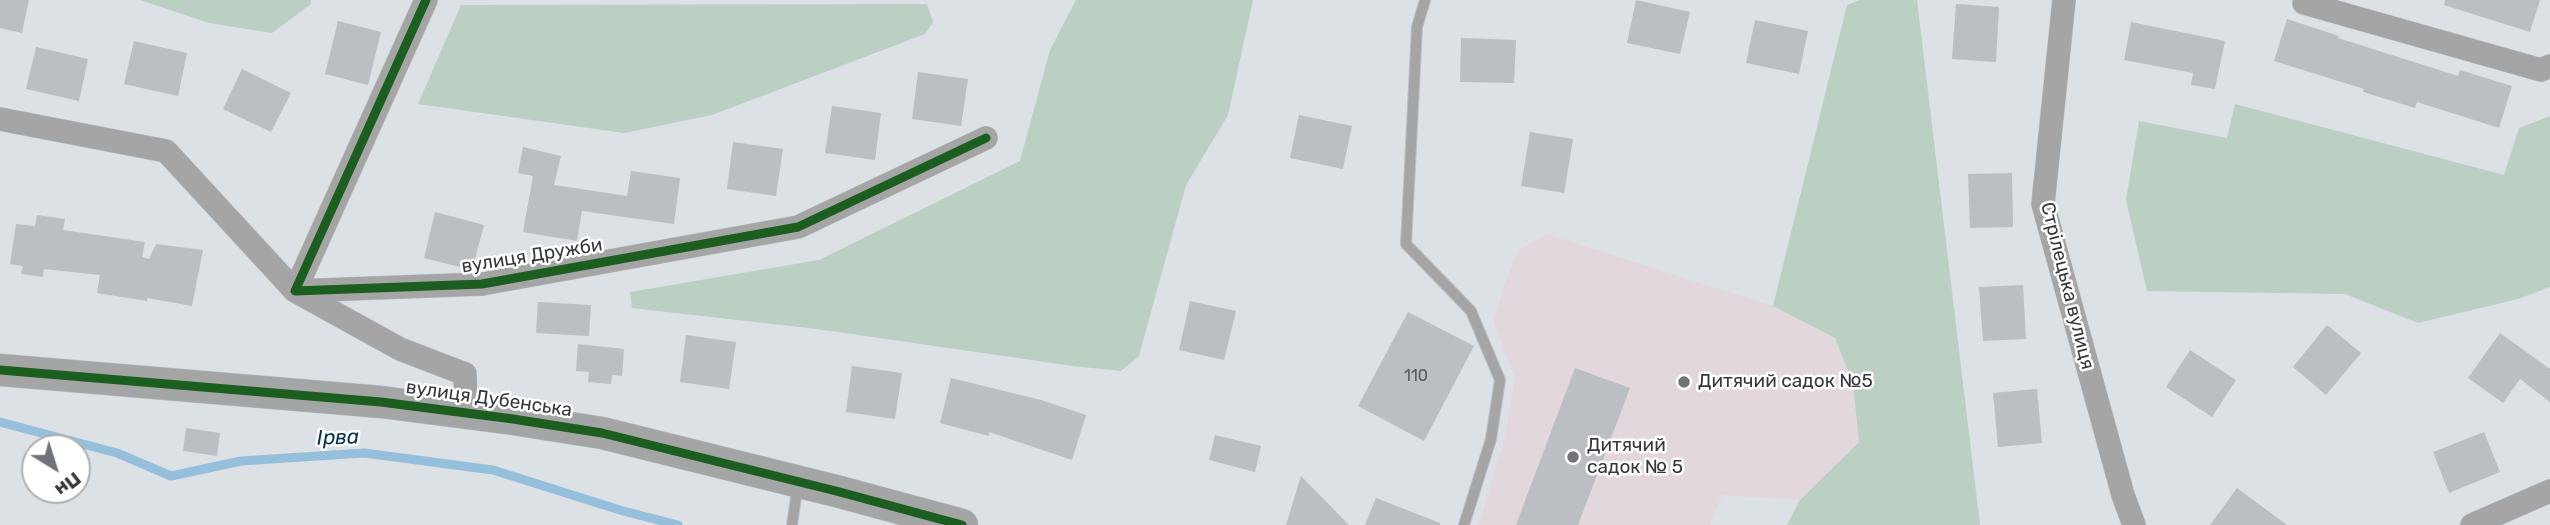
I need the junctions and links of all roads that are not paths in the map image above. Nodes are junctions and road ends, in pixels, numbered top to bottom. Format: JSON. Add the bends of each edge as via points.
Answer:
{"nodes":[{"id":1,"x":426,"y":0,"type":"edge"},
{"id":2,"x":1425,"y":0,"type":"edge"},
{"id":3,"x":2064,"y":0,"type":"edge"},
{"id":4,"x":2304,"y":3,"type":"dead end"},
{"id":5,"x":2550,"y":66,"type":"edge"},
{"id":6,"x":0,"y":119,"type":"edge"},
{"id":7,"x":986,"y":138,"type":"dead end"},
{"id":8,"x":295,"y":291,"type":"junction"},
{"id":9,"x":0,"y":370,"type":"edge"},
{"id":10,"x":466,"y":413,"type":"junction"},
{"id":11,"x":798,"y":481,"type":"junction"},
{"id":12,"x":2550,"y":491,"type":"edge"},
{"id":13,"x":792,"y":525,"type":"edge"},
{"id":14,"x":962,"y":525,"type":"edge"},
{"id":15,"x":1464,"y":525,"type":"edge"},
{"id":16,"x":2134,"y":525,"type":"edge"},
{"id":17,"x":2472,"y":525,"type":"edge"}],
"edges":[{"from":1,"to":8,"type":"street"},
{"from":2,"to":15,"type":"lane","via":[[1417,27],[1406,244],[1471,311],[1500,380],[1491,439]]},
{"from":3,"to":16,"type":"street","name":"Стрілецька вулиця","via":[[2043,204]]},
{"from":4,"to":5,"type":"street","via":[[2541,70]]},
{"from":6,"to":8,"type":"street","via":[[166,151]]},
{"from":7,"to":8,"type":"street","name":"вулиця Дружби","via":[[798,228],[482,284]]},
{"from":8,"to":10,"type":"street","via":[[400,349],[465,374]]},
{"from":9,"to":10,"type":"main road","name":"вулиця Дубенська"},
{"from":10,"to":11,"type":"main road","name":"вулиця Дубенська","via":[[602,433]]},
{"from":11,"to":13,"type":"lane"},
{"from":11,"to":14,"type":"main road","name":"вулиця Дубенська"},
{"from":12,"to":17,"type":"street"}]}
